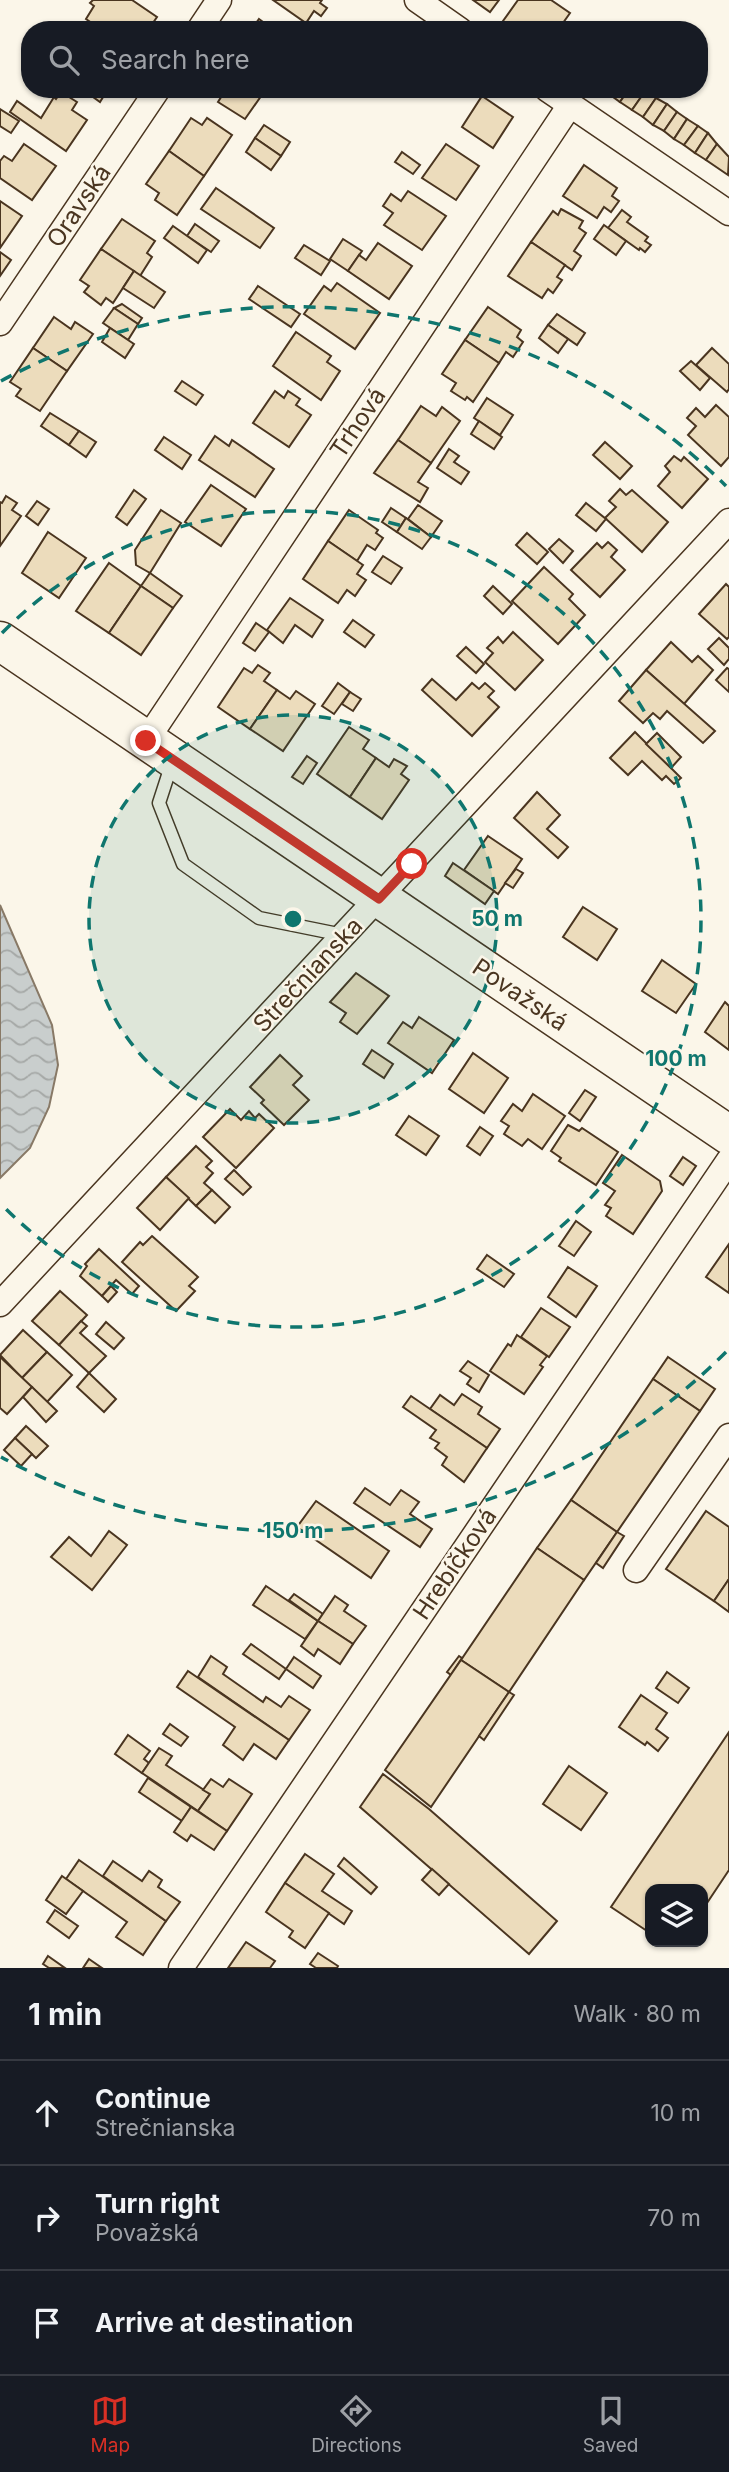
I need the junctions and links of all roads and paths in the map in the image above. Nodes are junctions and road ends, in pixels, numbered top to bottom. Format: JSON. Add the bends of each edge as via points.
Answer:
{"nodes":[{"id":1,"x":219,"y":0,"type":"edge"},
{"id":2,"x":416,"y":0,"type":"edge"},
{"id":3,"x":205,"y":21,"type":"edge"},
{"id":4,"x":447,"y":21,"type":"edge"},
{"id":5,"x":152,"y":98,"type":"edge"},
{"id":6,"x":560,"y":98,"type":"edge"},
{"id":7,"x":570,"y":105,"type":"junction"},
{"id":8,"x":729,"y":213,"type":"edge"},
{"id":9,"x":0,"y":323,"type":"edge"},
{"id":10,"x":729,"y":521,"type":"edge"},
{"id":11,"x":0,"y":641,"type":"edge"},
{"id":12,"x":159,"y":750,"type":"junction"},
{"id":13,"x":379,"y":899,"type":"junction"},
{"id":14,"x":345,"y":935,"type":"junction"},
{"id":15,"x":729,"y":1135,"type":"edge"},
{"id":16,"x":729,"y":1160,"type":"edge"},
{"id":17,"x":0,"y":1304,"type":"edge"},
{"id":18,"x":729,"y":1436,"type":"edge"},
{"id":19,"x":636,"y":1570,"type":"dead end"},
{"id":20,"x":181,"y":1968,"type":"edge"}],
"edges":[{"from":1,"to":3,"type":"street"},
{"from":2,"to":4,"type":"street"},
{"from":5,"to":9,"type":"street","name":"Oravská"},
{"from":6,"to":7,"type":"street"},
{"from":7,"to":8,"type":"street"},
{"from":7,"to":12,"type":"street","name":"Trhová"},
{"from":10,"to":13,"type":"street","name":"Strečnianska"},
{"from":11,"to":12,"type":"main road","name":"Považská"},
{"from":12,"to":13,"type":"main road","name":"Považská"},
{"from":12,"to":14,"type":"lane","via":[[159,803],[183,864],[259,918]]},
{"from":13,"to":14,"type":"street","name":"Strečnianska"},
{"from":13,"to":15,"type":"main road","name":"Považská"},
{"from":14,"to":17,"type":"street","name":"Strečnianska"},
{"from":16,"to":20,"type":"street","name":"Hrebíčková"},
{"from":18,"to":19,"type":"street"}]}
